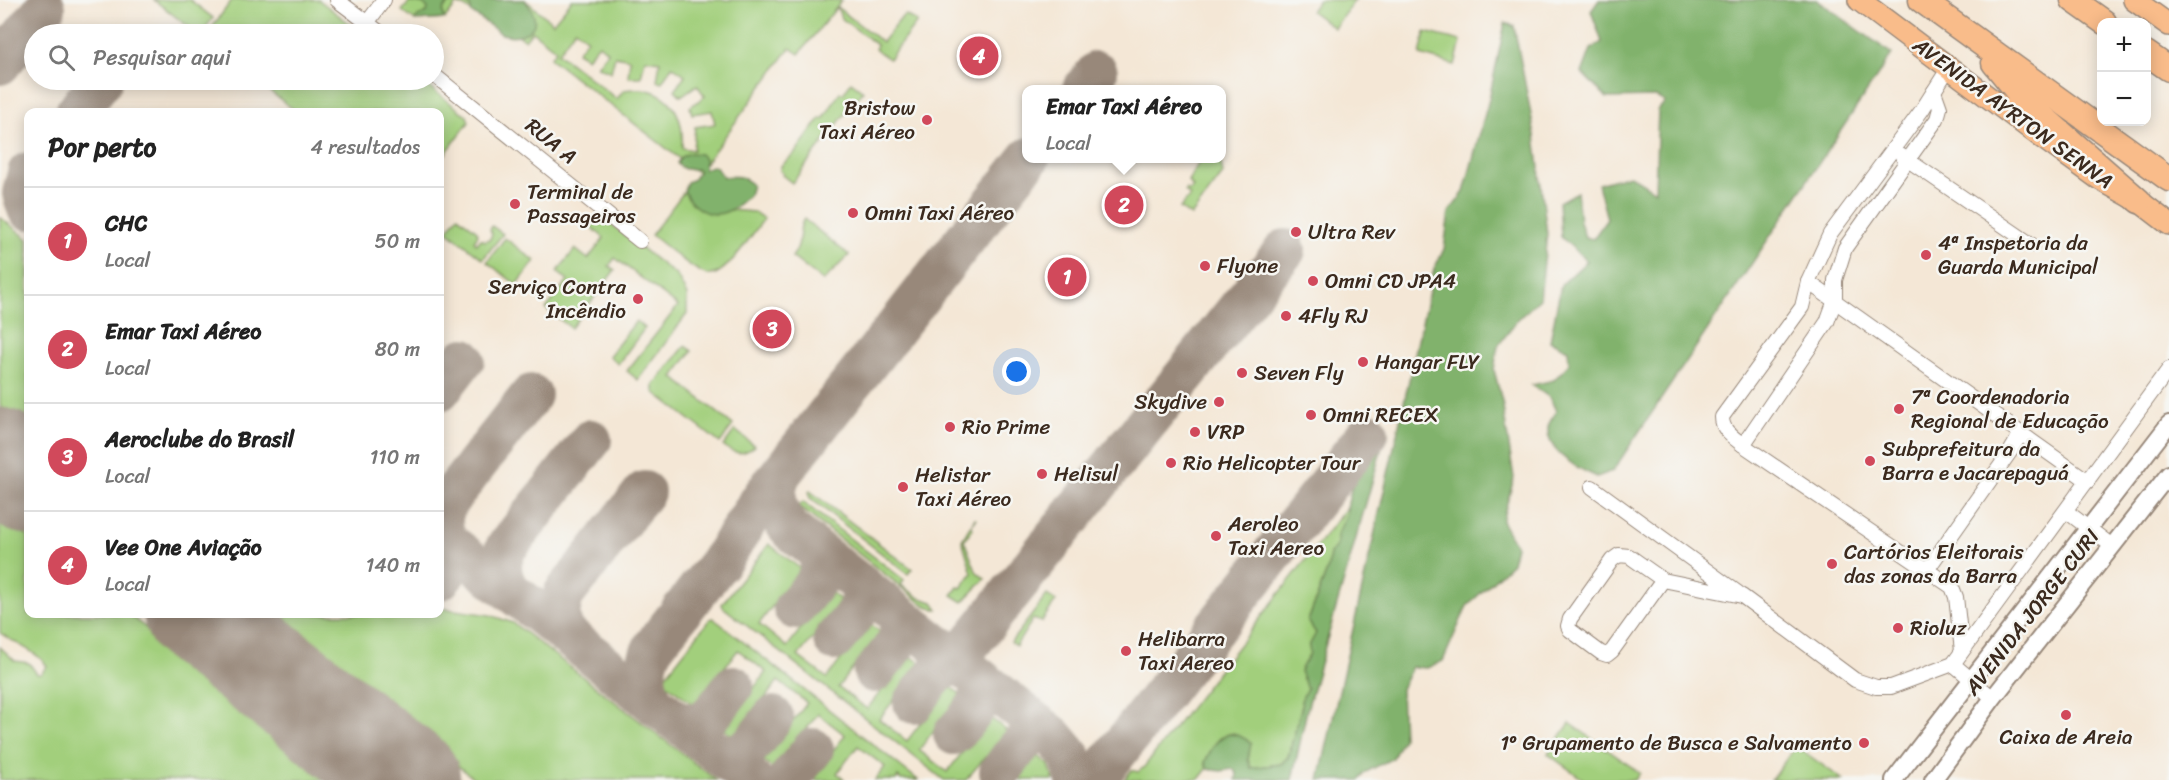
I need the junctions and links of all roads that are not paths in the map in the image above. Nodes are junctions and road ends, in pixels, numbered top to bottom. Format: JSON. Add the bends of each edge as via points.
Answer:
{"nodes":[{"id":1,"x":337,"y":0,"type":"edge"},
{"id":2,"x":384,"y":0,"type":"edge"},
{"id":3,"x":1859,"y":0,"type":"edge"},
{"id":4,"x":1921,"y":0,"type":"edge"},
{"id":5,"x":2073,"y":0,"type":"edge"},
{"id":6,"x":2134,"y":0,"type":"edge"},
{"id":7,"x":2098,"y":18,"type":"edge"},
{"id":8,"x":367,"y":23,"type":"joint"},
{"id":9,"x":2169,"y":25,"type":"edge"},
{"id":10,"x":1974,"y":38,"type":"junction"},
{"id":11,"x":2151,"y":56,"type":"edge"},
{"id":12,"x":1948,"y":69,"type":"junction"},
{"id":13,"x":2169,"y":69,"type":"edge"},
{"id":14,"x":444,"y":83,"type":"edge"},
{"id":15,"x":1934,"y":91,"type":"junction"},
{"id":16,"x":1893,"y":150,"type":"junction"},
{"id":17,"x":1909,"y":161,"type":"junction"},
{"id":18,"x":2169,"y":179,"type":"edge"},
{"id":19,"x":2139,"y":201,"type":"junction"},
{"id":20,"x":2169,"y":224,"type":"edge"},
{"id":21,"x":640,"y":241,"type":"dead end"},
{"id":22,"x":2032,"y":245,"type":"dead end"},
{"id":23,"x":1808,"y":282,"type":"junction"},
{"id":24,"x":1835,"y":300,"type":"junction"},
{"id":25,"x":2169,"y":369,"type":"edge"},
{"id":26,"x":2169,"y":423,"type":"edge"},
{"id":27,"x":2021,"y":433,"type":"junction"},
{"id":28,"x":1743,"y":444,"type":"junction"},
{"id":29,"x":2169,"y":474,"type":"edge"},
{"id":30,"x":2088,"y":481,"type":"junction"},
{"id":31,"x":1593,"y":487,"type":"dead end"},
{"id":32,"x":2066,"y":511,"type":"junction"},
{"id":33,"x":2089,"y":528,"type":"junction"},
{"id":34,"x":2112,"y":546,"type":"junction"},
{"id":35,"x":1927,"y":570,"type":"junction"},
{"id":36,"x":1662,"y":580,"type":"junction"},
{"id":37,"x":1742,"y":596,"type":"junction"},
{"id":38,"x":1962,"y":651,"type":"junction"},
{"id":39,"x":1953,"y":664,"type":"junction"},
{"id":40,"x":1971,"y":678,"type":"junction"},
{"id":41,"x":1993,"y":698,"type":"junction"},
{"id":42,"x":1894,"y":780,"type":"edge"},
{"id":43,"x":1933,"y":780,"type":"edge"}],
"edges":[{"from":1,"to":8,"type":"street"},
{"from":2,"to":8,"type":"street"},
{"from":3,"to":12,"type":"highway","name":"AVENIDA AYRTON SENNA"},
{"from":4,"to":10,"type":"highway","name":"AVENIDA AYRTON SENNA"},
{"from":5,"to":7,"type":"highway"},
{"from":6,"to":9,"type":"highway"},
{"from":10,"to":18,"type":"highway","name":"AVENIDA AYRTON SENNA"},
{"from":10,"to":19,"type":"highway","via":[[2026,102]]},
{"from":11,"to":13,"type":"highway"},
{"from":12,"to":15,"type":"street"},
{"from":12,"to":19,"type":"highway","name":"AVENIDA AYRTON SENNA","via":[[2098,178]]},
{"from":14,"to":21,"type":"street","name":"RUA A"},
{"from":15,"to":16,"type":"street"},
{"from":15,"to":17,"type":"street","via":[[1940,108],[1938,119]]},
{"from":16,"to":17,"type":"street"},
{"from":16,"to":23,"type":"street","via":[[1830,234]]},
{"from":17,"to":22,"type":"street"},
{"from":17,"to":24,"type":"street","via":[[1845,248],[1835,280]]},
{"from":19,"to":20,"type":"highway","name":"AVENIDA AYRTON SENNA"},
{"from":23,"to":24,"type":"street"},
{"from":23,"to":28,"type":"street","via":[[1802,307],[1722,417],[1722,426]]},
{"from":24,"to":27,"type":"street"},
{"from":24,"to":28,"type":"street","via":[[1827,322]]},
{"from":25,"to":30,"type":"street"},
{"from":26,"to":33,"type":"street","name":"AVENIDA JORGE CURI"},
{"from":27,"to":30,"type":"street"},
{"from":27,"to":35,"type":"street"},
{"from":28,"to":35,"type":"street"},
{"from":29,"to":34,"type":"street","name":"AVENIDA JORGE CURI"},
{"from":30,"to":32,"type":"street"},
{"from":31,"to":37,"type":"street"},
{"from":32,"to":33,"type":"street"},
{"from":32,"to":38,"type":"street"},
{"from":33,"to":34,"type":"street"},
{"from":33,"to":40,"type":"street","name":"AVENIDA JORGE CURI"},
{"from":34,"to":41,"type":"street","name":"AVENIDA JORGE CURI"},
{"from":35,"to":38,"type":"street","via":[[1952,587]]},
{"from":36,"to":36,"type":"street","via":[[1607,655],[1570,630],[1570,619],[1619,555],[1629,555]]},
{"from":36,"to":37,"type":"street"},
{"from":37,"to":39,"type":"street","via":[[1855,680],[1876,687],[1891,687]]},
{"from":38,"to":39,"type":"street"},
{"from":39,"to":40,"type":"street"},
{"from":40,"to":41,"type":"street"},
{"from":40,"to":42,"type":"street","name":"AVENIDA JORGE CURI"},
{"from":41,"to":43,"type":"street","name":"AVENIDA JORGE CURI"}]}
